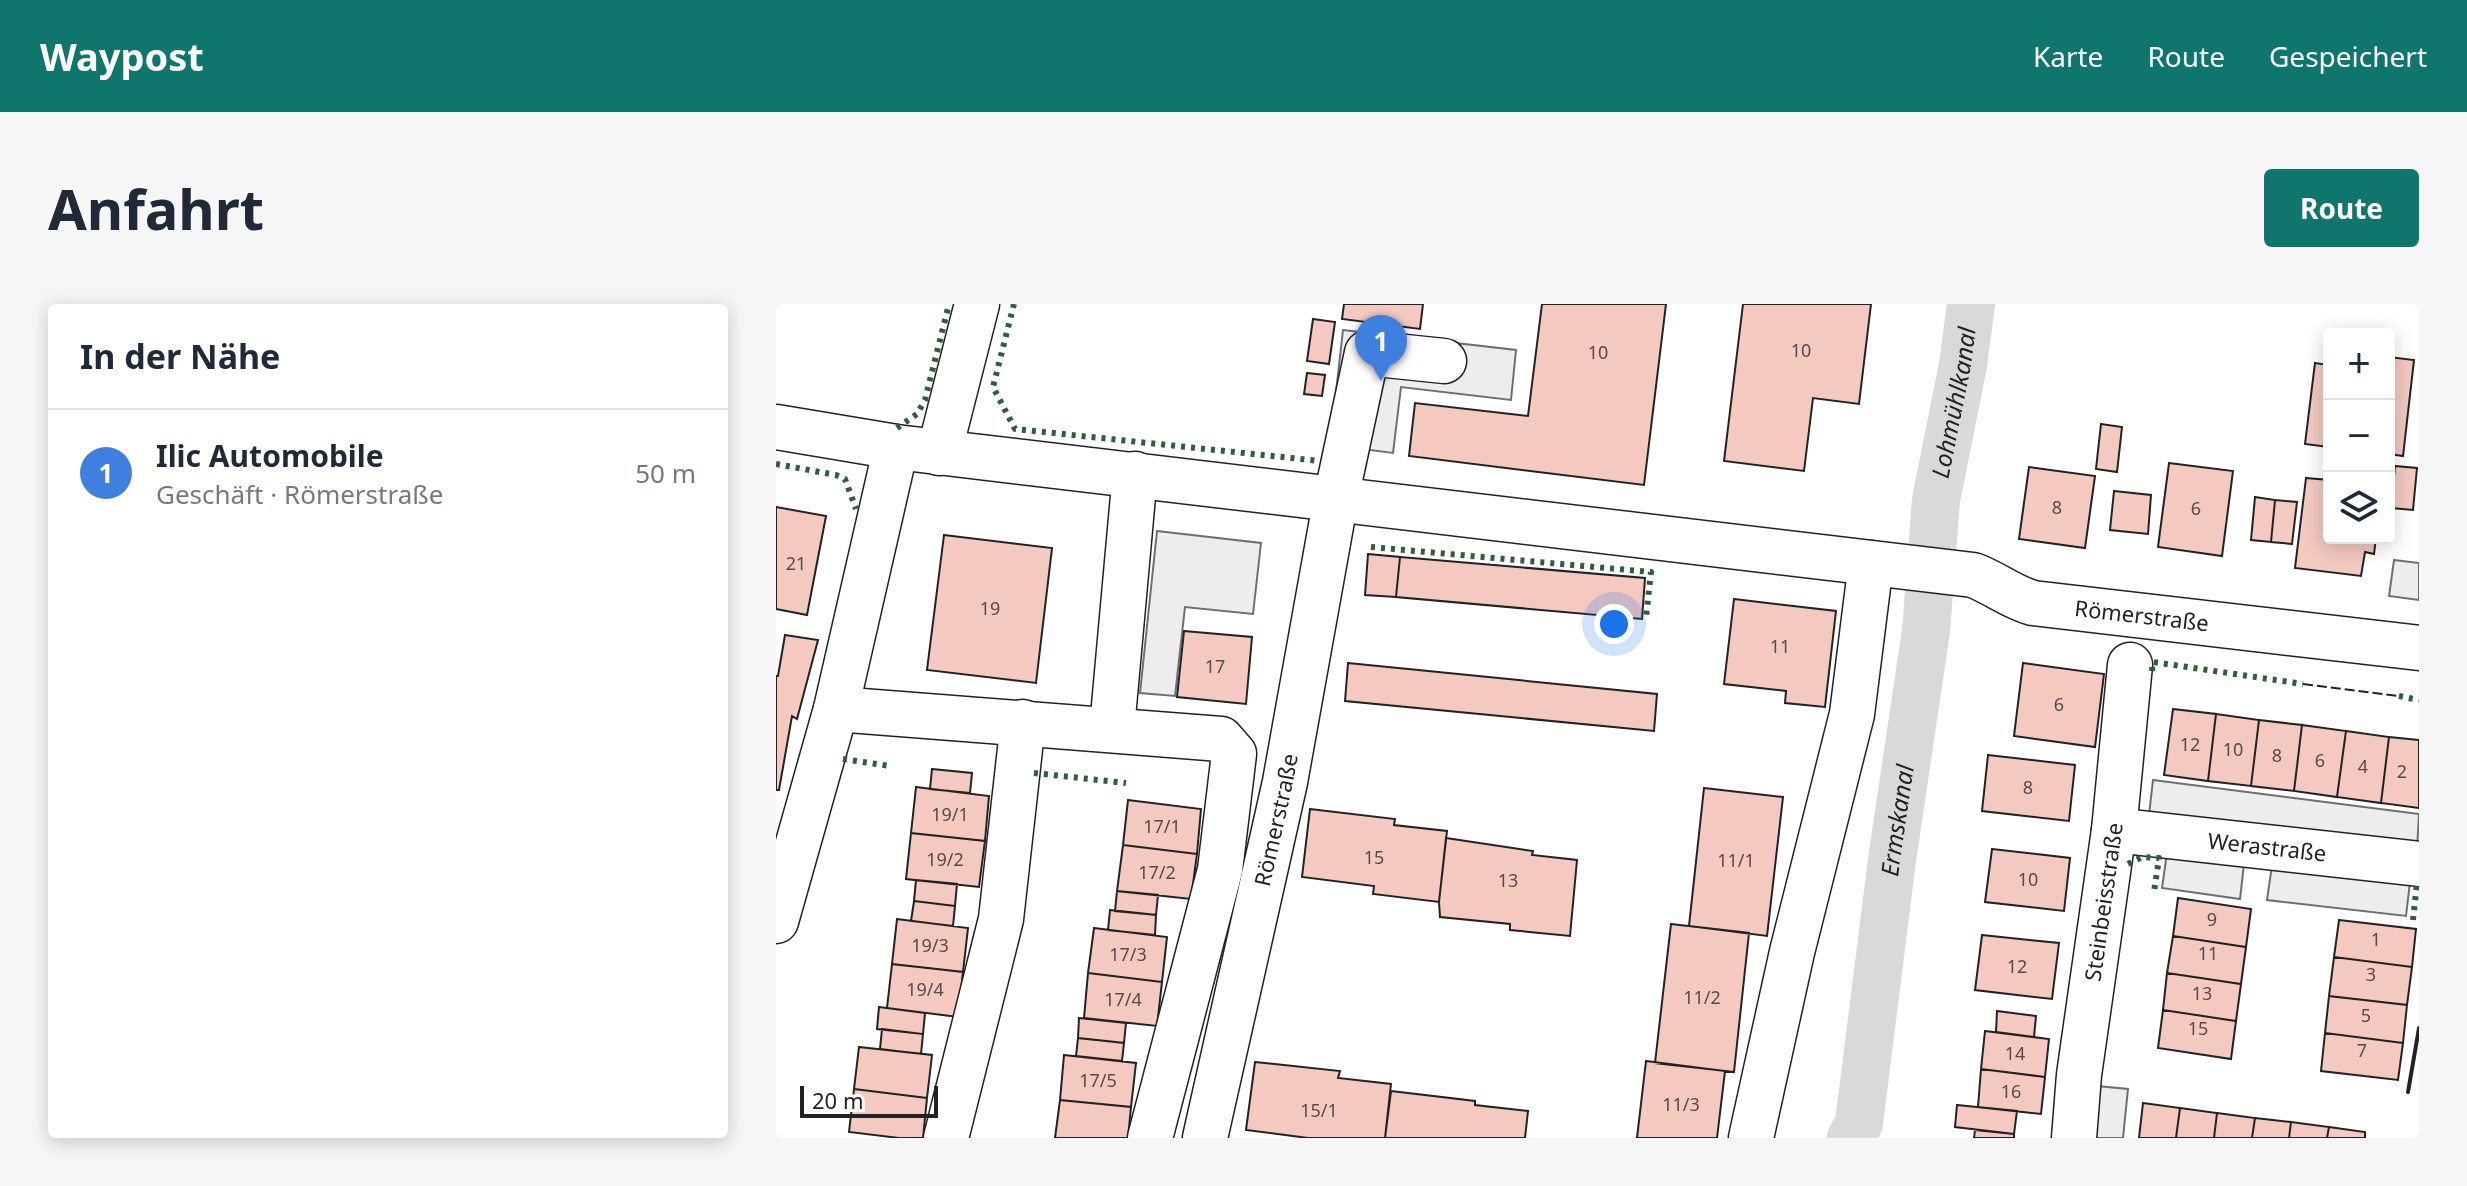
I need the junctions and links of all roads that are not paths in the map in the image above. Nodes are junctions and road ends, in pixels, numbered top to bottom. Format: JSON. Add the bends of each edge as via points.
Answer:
{"nodes":[{"id":1,"x":977,"y":304,"type":"edge"},
{"id":2,"x":1444,"y":361,"type":"dead end"},
{"id":3,"x":776,"y":427,"type":"edge"},
{"id":4,"x":896,"y":447,"type":"junction"},
{"id":5,"x":939,"y":453,"type":"junction"},
{"id":6,"x":1135,"y":474,"type":"junction"},
{"id":7,"x":1336,"y":498,"type":"junction"},
{"id":8,"x":1901,"y":566,"type":"junction"},
{"id":9,"x":2419,"y":648,"type":"edge"},
{"id":10,"x":2130,"y":665,"type":"dead end"},
{"id":11,"x":836,"y":709,"type":"junction"},
{"id":12,"x":1023,"y":722,"type":"junction"},
{"id":13,"x":1112,"y":728,"type":"junction"},
{"id":14,"x":2114,"y":830,"type":"junction"},
{"id":15,"x":2419,"y":864,"type":"edge"},
{"id":16,"x":776,"y":921,"type":"edge"},
{"id":17,"x":946,"y":1138,"type":"edge"},
{"id":18,"x":1150,"y":1138,"type":"edge"},
{"id":19,"x":1205,"y":1138,"type":"edge"},
{"id":20,"x":1751,"y":1138,"type":"edge"},
{"id":21,"x":2074,"y":1138,"type":"edge"}],
"edges":[{"from":1,"to":5,"type":"street"},
{"from":2,"to":7,"type":"street","via":[[1367,353]]},
{"from":3,"to":4,"type":"street","name":"Römerstraße"},
{"from":4,"to":5,"type":"street","name":"Römerstraße"},
{"from":4,"to":11,"type":"street"},
{"from":5,"to":6,"type":"street","name":"Römerstraße"},
{"from":6,"to":7,"type":"street","name":"Römerstraße"},
{"from":6,"to":13,"type":"street"},
{"from":7,"to":8,"type":"street","name":"Römerstraße"},
{"from":7,"to":19,"type":"street","name":"Römerstraße","via":[[1285,782]]},
{"from":8,"to":9,"type":"street","name":"Römerstraße","via":[[1982,578],[2033,603]]},
{"from":8,"to":20,"type":"street","via":[[1852,714]]},
{"from":10,"to":14,"type":"street","name":"Steinbeisstraße"},
{"from":11,"to":12,"type":"street","name":"Römerstraße"},
{"from":11,"to":16,"type":"street"},
{"from":12,"to":13,"type":"street","name":"Römerstraße"},
{"from":12,"to":17,"type":"street","via":[[1001,919]]},
{"from":13,"to":18,"type":"street","name":"Römerstraße","via":[[1221,739],[1234,754],[1220,870]]},
{"from":14,"to":15,"type":"street","name":"Werastraße"},
{"from":14,"to":21,"type":"street","name":"Steinbeisstraße"}]}
